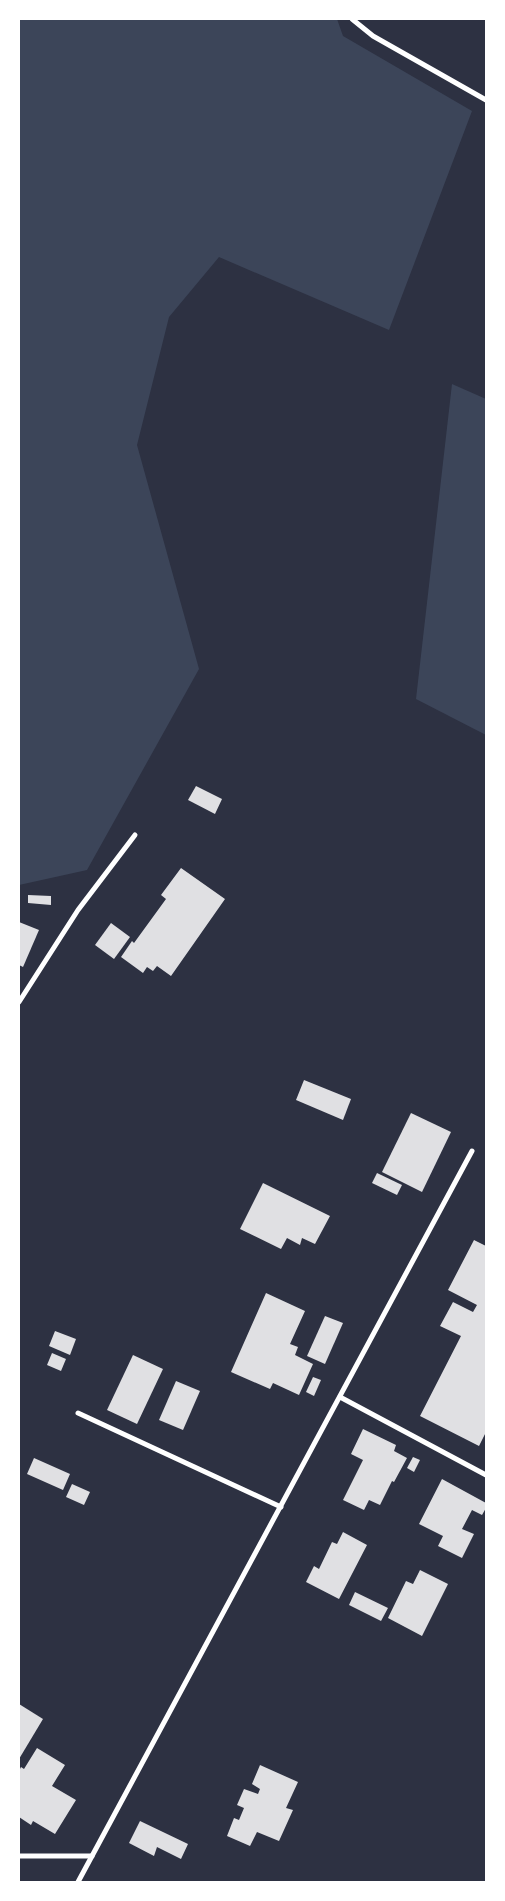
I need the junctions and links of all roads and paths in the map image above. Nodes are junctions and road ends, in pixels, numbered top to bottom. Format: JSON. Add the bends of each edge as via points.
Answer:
{"nodes":[{"id":1,"x":352,"y":19,"type":"edge"},
{"id":2,"x":486,"y":100,"type":"edge"},
{"id":3,"x":135,"y":836,"type":"dead end"},
{"id":4,"x":19,"y":1002,"type":"edge"},
{"id":5,"x":472,"y":1151,"type":"dead end"},
{"id":6,"x":340,"y":1397,"type":"junction"},
{"id":7,"x":78,"y":1413,"type":"dead end"},
{"id":8,"x":486,"y":1475,"type":"edge"},
{"id":9,"x":281,"y":1507,"type":"junction"},
{"id":10,"x":19,"y":1856,"type":"edge"},
{"id":11,"x":92,"y":1856,"type":"junction"},
{"id":12,"x":78,"y":1882,"type":"edge"}],
"edges":[{"from":1,"to":2,"type":"street","via":[[373,36]]},
{"from":3,"to":4,"type":"street","via":[[78,910]]},
{"from":5,"to":6,"type":"street"},
{"from":6,"to":8,"type":"street"},
{"from":6,"to":9,"type":"street"},
{"from":7,"to":9,"type":"street"},
{"from":9,"to":11,"type":"street"},
{"from":10,"to":11,"type":"street"},
{"from":11,"to":12,"type":"street"}]}
